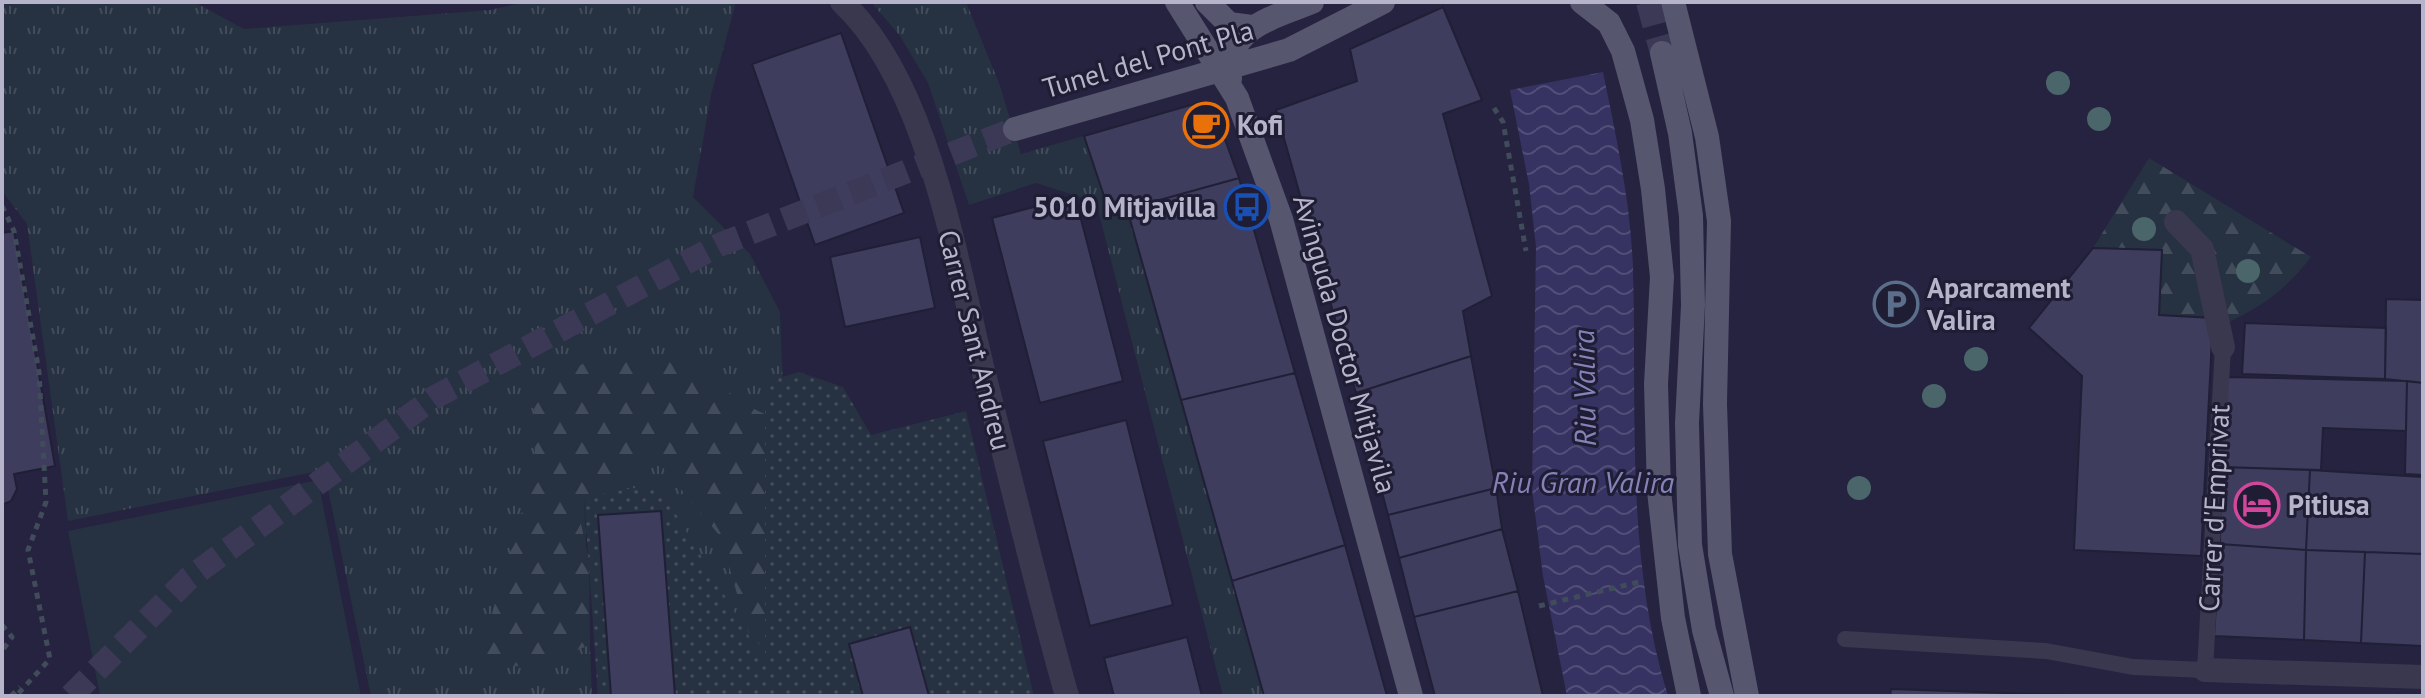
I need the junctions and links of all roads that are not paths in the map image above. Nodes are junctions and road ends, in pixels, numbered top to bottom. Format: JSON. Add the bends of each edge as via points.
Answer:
{"nodes":[{"id":1,"x":842,"y":2,"type":"edge"},
{"id":2,"x":1312,"y":2,"type":"edge"},
{"id":3,"x":1383,"y":2,"type":"edge"},
{"id":4,"x":1582,"y":2,"type":"edge"},
{"id":5,"x":1673,"y":2,"type":"edge"},
{"id":6,"x":1192,"y":8,"type":"edge"},
{"id":7,"x":1252,"y":27,"type":"junction"},
{"id":8,"x":1662,"y":53,"type":"tunnel mouth"},
{"id":9,"x":1231,"y":86,"type":"junction"},
{"id":10,"x":1015,"y":129,"type":"tunnel mouth"},
{"id":11,"x":2176,"y":222,"type":"dead end"},
{"id":12,"x":2223,"y":347,"type":"joint"},
{"id":13,"x":1845,"y":639,"type":"dead end"},
{"id":14,"x":2205,"y":670,"type":"junction"},
{"id":15,"x":2423,"y":677,"type":"edge"},
{"id":16,"x":1067,"y":696,"type":"edge"},
{"id":17,"x":1411,"y":696,"type":"edge"},
{"id":18,"x":1689,"y":696,"type":"edge"},
{"id":19,"x":1722,"y":696,"type":"edge"},
{"id":20,"x":1747,"y":696,"type":"edge"}],
"edges":[{"from":1,"to":16,"type":"street","name":"Carrer Sant Andreu","via":[[860,18],[910,105],[947,224]]},
{"from":2,"to":7,"type":"main road"},
{"from":3,"to":10,"type":"main road","name":"Tunel del Pont Pla","via":[[1289,50]]},
{"from":4,"to":18,"type":"main road","via":[[1609,23],[1623,51],[1653,189],[1662,277],[1656,384],[1659,491],[1673,618]]},
{"from":5,"to":20,"type":"main road","via":[[1707,137],[1719,221],[1715,404],[1720,554]]},
{"from":6,"to":7,"type":"main road","via":[[1229,24]]},
{"from":6,"to":9,"type":"main road","name":"Avinguda Doctor Mitjavila"},
{"from":7,"to":9,"type":"main road","via":[[1234,43],[1228,63]]},
{"from":8,"to":19,"type":"main road","via":[[1691,216],[1690,545]]},
{"from":9,"to":17,"type":"main road","name":"Avinguda Doctor Mitjavila","via":[[1281,219]]},
{"from":11,"to":12,"type":"street","via":[[2202,249]]},
{"from":12,"to":14,"type":"lane","name":"Carrer d'Emprivat"},
{"from":13,"to":14,"type":"lane","via":[[2037,650],[2133,667]]},
{"from":14,"to":15,"type":"street"}]}
